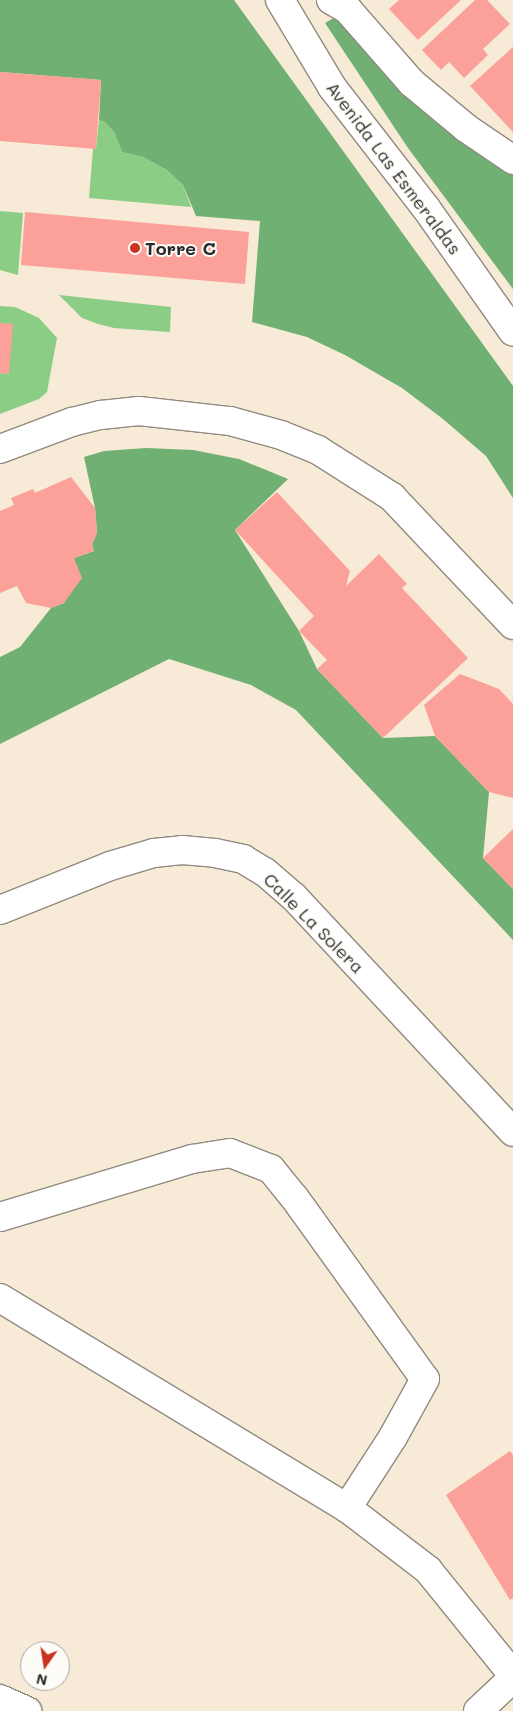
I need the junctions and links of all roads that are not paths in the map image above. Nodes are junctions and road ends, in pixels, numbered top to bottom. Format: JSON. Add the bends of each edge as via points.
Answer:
{"nodes":[{"id":1,"x":280,"y":0,"type":"edge"},
{"id":2,"x":331,"y":0,"type":"edge"},
{"id":3,"x":513,"y":160,"type":"edge"},
{"id":4,"x":513,"y":332,"type":"edge"},
{"id":5,"x":0,"y":450,"type":"edge"},
{"id":6,"x":513,"y":625,"type":"edge"},
{"id":7,"x":0,"y":910,"type":"edge"},
{"id":8,"x":513,"y":1132,"type":"edge"},
{"id":9,"x":0,"y":1217,"type":"edge"},
{"id":10,"x":0,"y":1298,"type":"edge"},
{"id":11,"x":348,"y":1508,"type":"junction"},
{"id":12,"x":513,"y":1676,"type":"edge"},
{"id":13,"x":0,"y":1699,"type":"edge"},
{"id":14,"x":27,"y":1711,"type":"edge"},
{"id":15,"x":478,"y":1711,"type":"edge"}],
"edges":[{"from":1,"to":4,"type":"street","name":"Avenida Las Esmeraldas","via":[[332,87],[426,208]]},
{"from":2,"to":3,"type":"street","via":[[348,10],[412,83],[466,128]]},
{"from":5,"to":6,"type":"street","via":[[72,422],[100,415],[139,412],[230,421],[281,435],[318,450],[392,497]]},
{"from":7,"to":8,"type":"street","name":"Calle La Solera","via":[[110,866],[154,853],[182,850],[243,860],[265,872],[294,897]]},
{"from":9,"to":11,"type":"street","via":[[192,1159],[230,1153],[271,1169],[426,1379]]},
{"from":10,"to":11,"type":"street"},
{"from":11,"to":12,"type":"street","via":[[428,1570]]},
{"from":12,"to":15,"type":"street"},
{"from":13,"to":14,"type":"street"}]}
